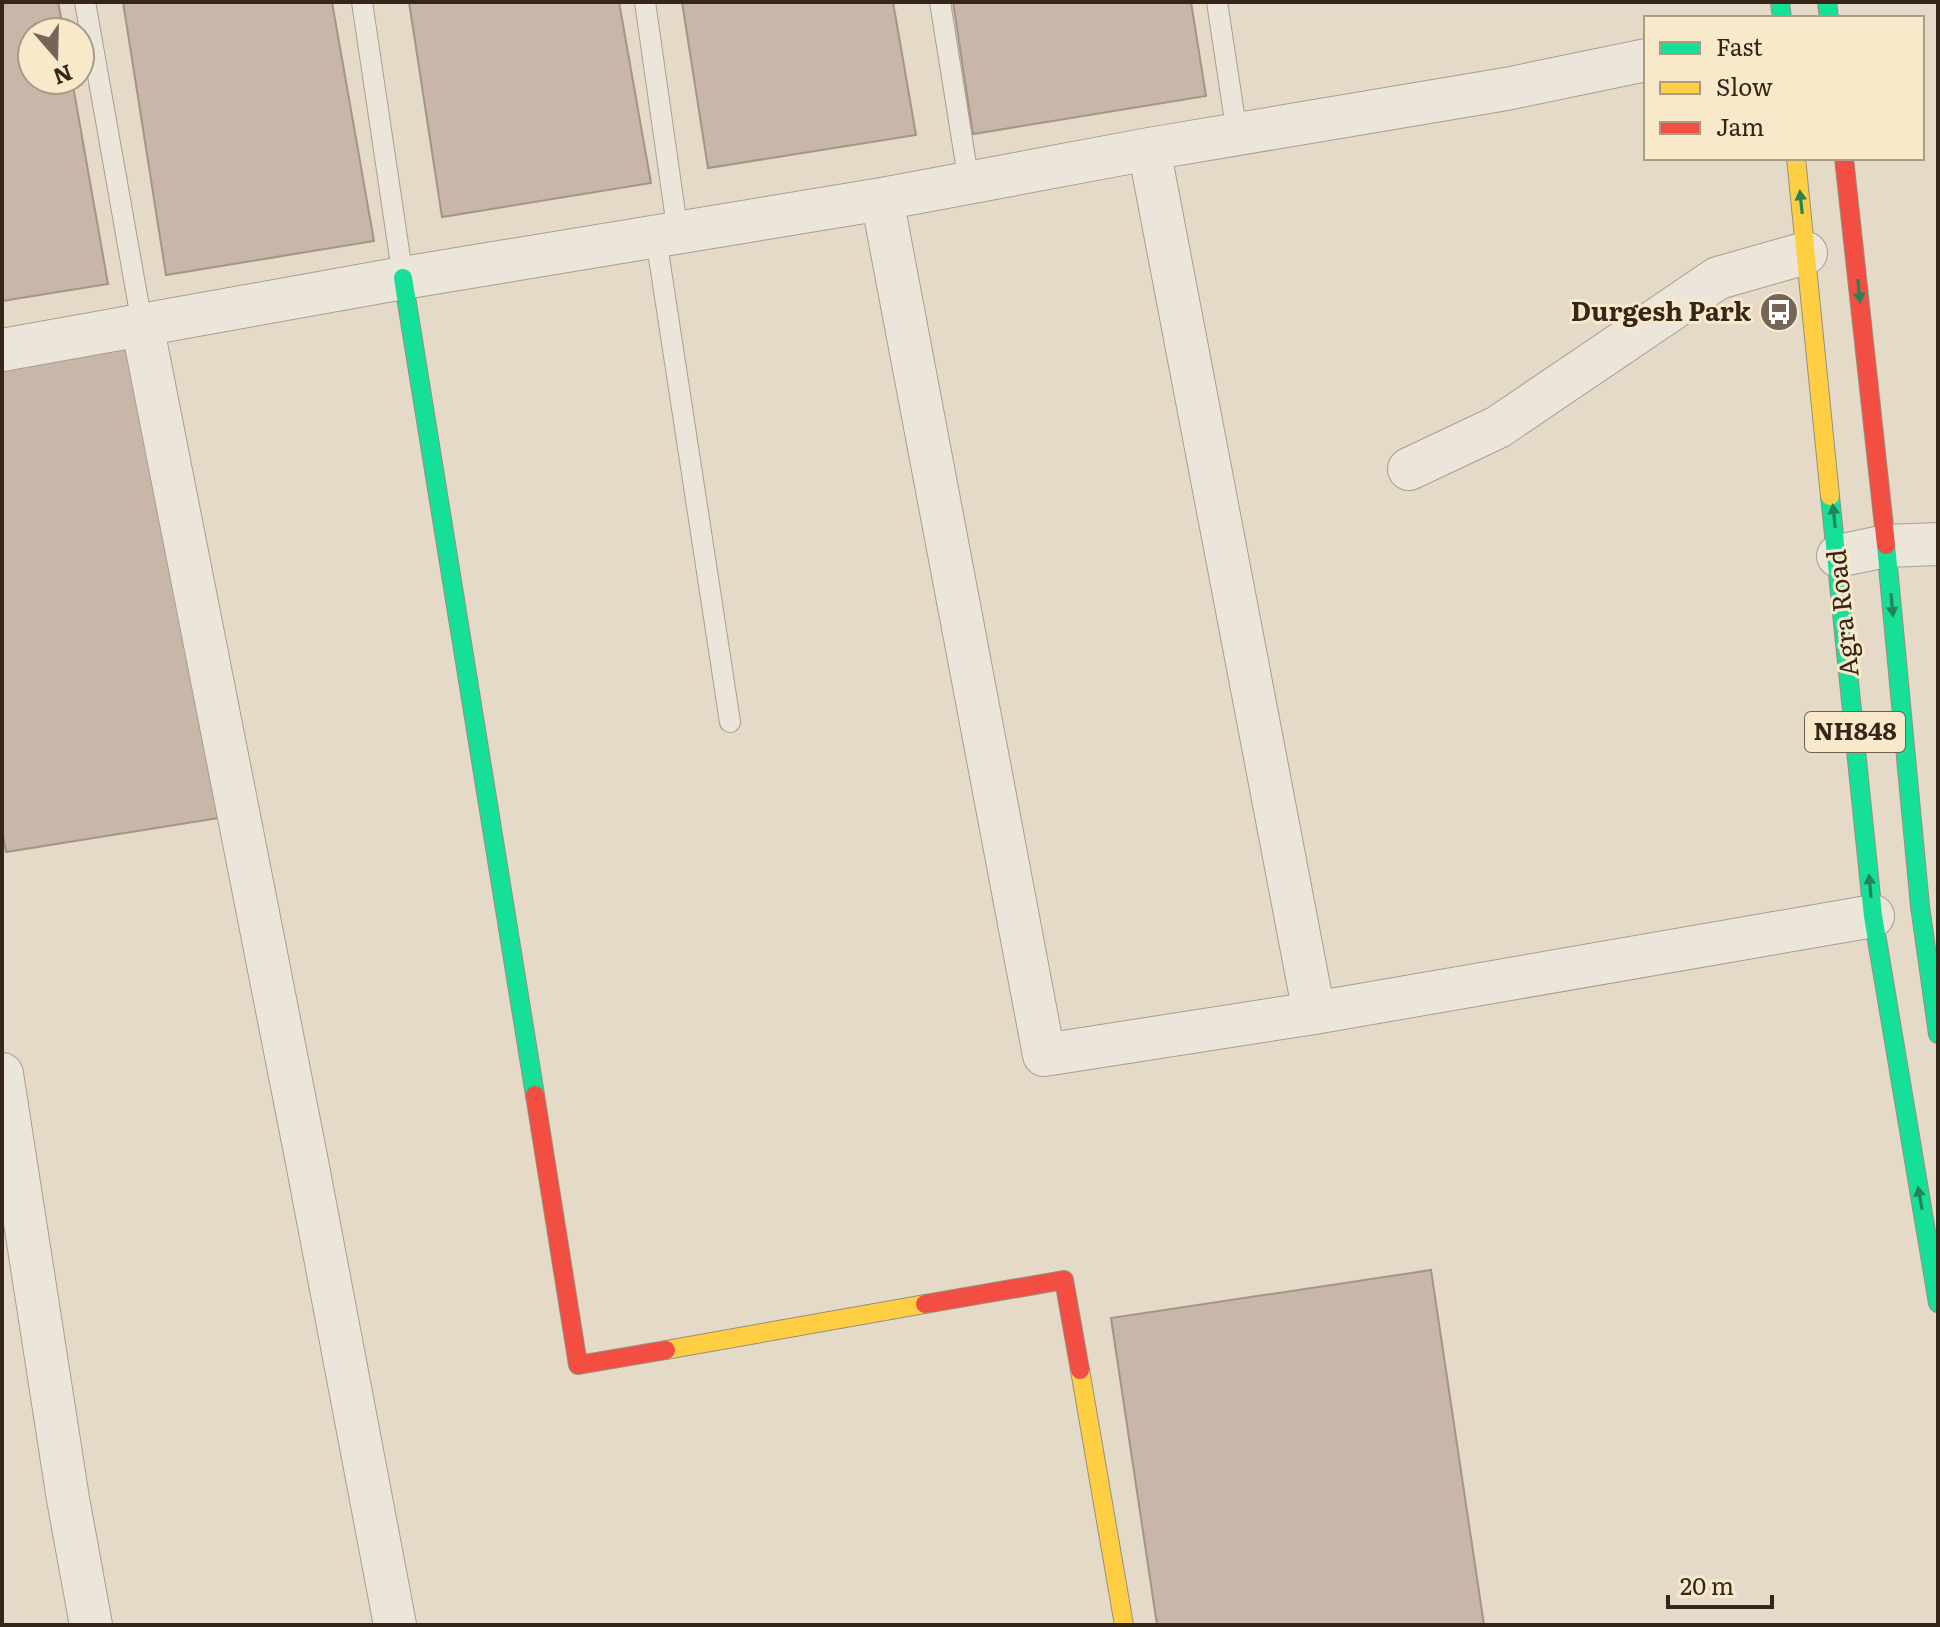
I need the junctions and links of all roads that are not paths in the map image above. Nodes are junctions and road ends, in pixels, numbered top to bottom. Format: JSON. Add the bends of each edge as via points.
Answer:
{"nodes":[{"id":1,"x":85,"y":2,"type":"edge"},
{"id":2,"x":362,"y":2,"type":"edge"},
{"id":3,"x":645,"y":2,"type":"edge"},
{"id":4,"x":940,"y":2,"type":"edge"},
{"id":5,"x":1217,"y":2,"type":"edge"},
{"id":6,"x":1644,"y":60,"type":"edge"},
{"id":7,"x":1237,"y":134,"type":"junction"},
{"id":8,"x":1149,"y":149,"type":"junction"},
{"id":9,"x":1796,"y":160,"type":"edge"},
{"id":10,"x":1844,"y":160,"type":"edge"},
{"id":11,"x":969,"y":183,"type":"junction"},
{"id":12,"x":882,"y":199,"type":"junction"},
{"id":13,"x":667,"y":236,"type":"junction"},
{"id":14,"x":1806,"y":253,"type":"junction"},
{"id":15,"x":403,"y":278,"type":"junction"},
{"id":16,"x":142,"y":324,"type":"junction"},
{"id":17,"x":2,"y":350,"type":"edge"},
{"id":18,"x":1409,"y":469,"type":"dead end"},
{"id":19,"x":1938,"y":544,"type":"edge"},
{"id":20,"x":1886,"y":546,"type":"junction"},
{"id":21,"x":1838,"y":556,"type":"junction"},
{"id":22,"x":730,"y":722,"type":"dead end"},
{"id":23,"x":1873,"y":916,"type":"junction"},
{"id":24,"x":1314,"y":1013,"type":"junction"},
{"id":25,"x":1938,"y":1034,"type":"edge"},
{"id":26,"x":2,"y":1074,"type":"edge"},
{"id":27,"x":1938,"y":1303,"type":"edge"},
{"id":28,"x":91,"y":1625,"type":"edge"},
{"id":29,"x":395,"y":1625,"type":"edge"},
{"id":30,"x":1124,"y":1625,"type":"edge"}],
"edges":[{"from":1,"to":16,"type":"lane"},
{"from":2,"to":15,"type":"lane"},
{"from":3,"to":13,"type":"lane"},
{"from":4,"to":11,"type":"lane"},
{"from":5,"to":7,"type":"lane"},
{"from":6,"to":7,"type":"street"},
{"from":7,"to":8,"type":"street"},
{"from":8,"to":11,"type":"street"},
{"from":8,"to":24,"type":"street"},
{"from":14,"to":9,"type":"main road","name":"Agra Road","number":"NH848","one_way":true},
{"from":10,"to":20,"type":"main road","number":"NH848","one_way":true},
{"from":11,"to":12,"type":"street"},
{"from":12,"to":13,"type":"street"},
{"from":12,"to":24,"type":"street","via":[[1044,1055]]},
{"from":13,"to":15,"type":"street"},
{"from":13,"to":22,"type":"lane"},
{"from":14,"to":18,"type":"street","via":[[1718,278],[1498,427]]},
{"from":21,"to":14,"type":"main road","name":"Agra Road","number":"NH848","one_way":true},
{"from":15,"to":16,"type":"street"},
{"from":15,"to":30,"type":"main road","via":[[578,1365],[1064,1280]]},
{"from":16,"to":17,"type":"street"},
{"from":16,"to":29,"type":"street"},
{"from":19,"to":20,"type":"street"},
{"from":20,"to":21,"type":"street"},
{"from":20,"to":25,"type":"main road","number":"NH848","one_way":true,"via":[[1920,906]]},
{"from":23,"to":21,"type":"main road","name":"Agra Road","number":"NH848","one_way":true},
{"from":23,"to":24,"type":"street"},
{"from":27,"to":23,"type":"main road","name":"Agra Road","number":"NH848","one_way":true},
{"from":26,"to":28,"type":"street"}]}
